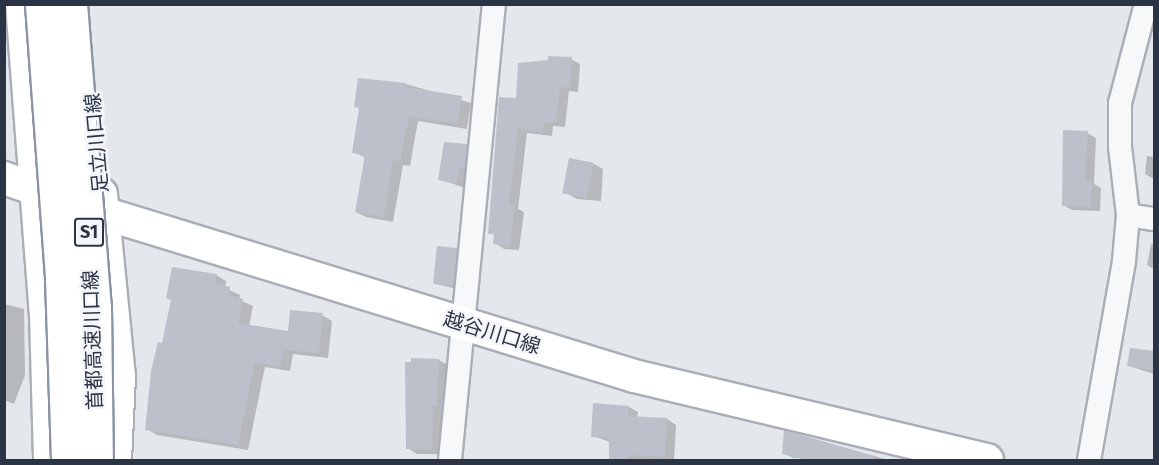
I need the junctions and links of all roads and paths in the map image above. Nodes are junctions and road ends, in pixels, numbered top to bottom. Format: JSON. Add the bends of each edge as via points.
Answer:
{"nodes":[{"id":1,"x":22,"y":4,"type":"edge"},
{"id":2,"x":42,"y":4,"type":"edge"},
{"id":3,"x":70,"y":4,"type":"edge"},
{"id":4,"x":86,"y":4,"type":"edge"},
{"id":5,"x":494,"y":4,"type":"edge"},
{"id":6,"x":1146,"y":4,"type":"edge"},
{"id":7,"x":4,"y":178,"type":"edge"},
{"id":8,"x":38,"y":189,"type":"junction"},
{"id":9,"x":103,"y":213,"type":"junction"},
{"id":10,"x":1128,"y":215,"type":"junction"},
{"id":11,"x":1155,"y":219,"type":"edge"},
{"id":12,"x":463,"y":325,"type":"junction"},
{"id":13,"x":50,"y":460,"type":"edge"},
{"id":14,"x":68,"y":460,"type":"edge"},
{"id":15,"x":96,"y":460,"type":"edge"},
{"id":16,"x":115,"y":460,"type":"edge"},
{"id":17,"x":450,"y":460,"type":"edge"},
{"id":18,"x":987,"y":460,"type":"edge"},
{"id":19,"x":1089,"y":460,"type":"edge"}],
"edges":[{"from":1,"to":8,"type":"main road"},
{"from":2,"to":14,"type":"highway","name":"首都高速川口線","number":"S1","bridge":true,"via":[[62,278]]},
{"from":3,"to":15,"type":"highway","name":"首都高速川口線","number":"S1","bridge":true,"via":[[94,307]]},
{"from":4,"to":9,"type":"main road","name":"足立川口線"},
{"from":5,"to":12,"type":"street"},
{"from":6,"to":10,"type":"street","via":[[1120,103],[1120,147]]},
{"from":7,"to":8,"type":"main road","name":"越谷川口線"},
{"from":8,"to":9,"type":"main road","name":"越谷川口線"},
{"from":8,"to":13,"type":"main road"},
{"from":9,"to":12,"type":"main road","name":"越谷川口線"},
{"from":9,"to":16,"type":"main road","name":"足立川口線","via":[[118,376]]},
{"from":10,"to":11,"type":"street"},
{"from":10,"to":19,"type":"street","via":[[1124,261]]},
{"from":12,"to":17,"type":"street"},
{"from":12,"to":18,"type":"main road","name":"越谷川口線","via":[[743,404]]}]}
